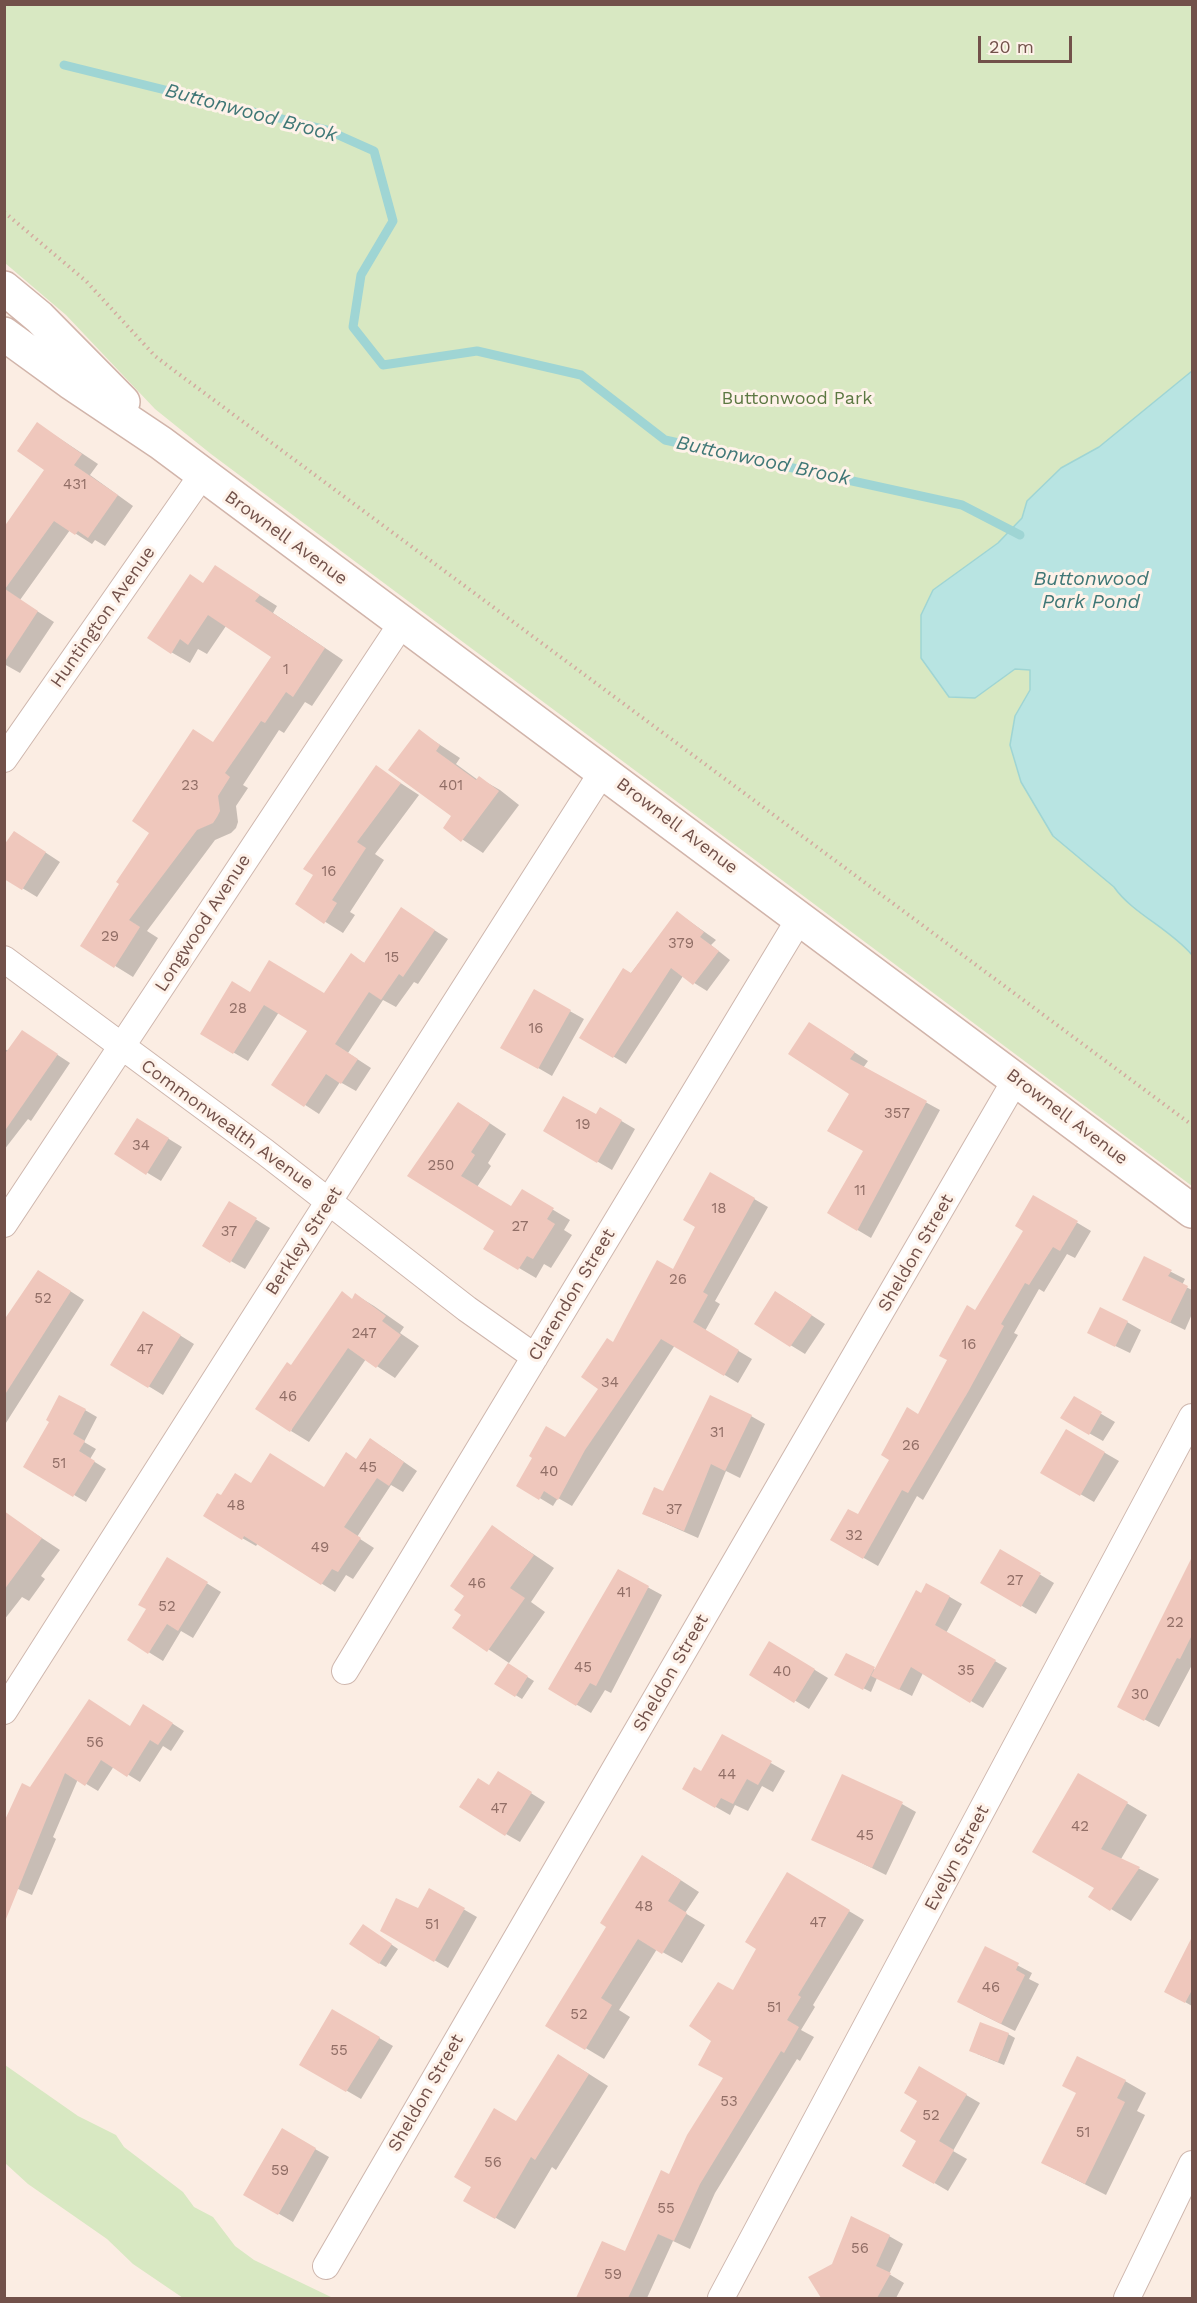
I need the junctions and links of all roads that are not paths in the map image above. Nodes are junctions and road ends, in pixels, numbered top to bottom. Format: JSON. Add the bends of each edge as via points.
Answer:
{"nodes":[{"id":1,"x":9,"y":300,"type":"edge"},
{"id":2,"x":4,"y":334,"type":"edge"},
{"id":3,"x":161,"y":443,"type":"junction"},
{"id":4,"x":202,"y":475,"type":"junction"},
{"id":5,"x":402,"y":623,"type":"junction"},
{"id":6,"x":4,"y":759,"type":"edge"},
{"id":7,"x":603,"y":771,"type":"junction"},
{"id":8,"x":800,"y":918,"type":"junction"},
{"id":9,"x":4,"y":959,"type":"edge"},
{"id":10,"x":121,"y":1047,"type":"junction"},
{"id":11,"x":1016,"y":1079,"type":"junction"},
{"id":12,"x":330,"y":1201,"type":"junction"},
{"id":13,"x":1192,"y":1211,"type":"edge"},
{"id":14,"x":4,"y":1224,"type":"edge"},
{"id":15,"x":535,"y":1357,"type":"junction"},
{"id":16,"x":1192,"y":1417,"type":"edge"},
{"id":17,"x":345,"y":1671,"type":"dead end"},
{"id":18,"x":4,"y":1711,"type":"edge"},
{"id":19,"x":1192,"y":2164,"type":"edge"},
{"id":20,"x":326,"y":2266,"type":"dead end"},
{"id":21,"x":722,"y":2298,"type":"edge"},
{"id":22,"x":1127,"y":2298,"type":"edge"}],
"edges":[{"from":1,"to":3,"type":"main road","name":"Brownell Avenue","via":[[83,360]]},
{"from":2,"to":3,"type":"main road","name":"Brownell Avenue"},
{"from":3,"to":4,"type":"main road","name":"Brownell Avenue"},
{"from":4,"to":5,"type":"main road","name":"Brownell Avenue"},
{"from":4,"to":6,"type":"street","name":"Huntington Avenue"},
{"from":5,"to":7,"type":"main road","name":"Brownell Avenue"},
{"from":5,"to":10,"type":"street","name":"Longwood Avenue"},
{"from":7,"to":8,"type":"main road","name":"Brownell Avenue"},
{"from":7,"to":12,"type":"street","name":"Berkley Street"},
{"from":8,"to":11,"type":"main road","name":"Brownell Avenue"},
{"from":8,"to":15,"type":"street","name":"Clarendon Street"},
{"from":9,"to":10,"type":"street","name":"Commonwealth Avenue"},
{"from":10,"to":12,"type":"street","name":"Commonwealth Avenue"},
{"from":10,"to":14,"type":"street","name":"Longwood Avenue"},
{"from":11,"to":13,"type":"main road","name":"Brownell Avenue"},
{"from":11,"to":20,"type":"street","name":"Sheldon Street"},
{"from":12,"to":15,"type":"street","name":"Commonwealth Avenue"},
{"from":12,"to":18,"type":"street","name":"Berkley Street"},
{"from":15,"to":17,"type":"street","name":"Clarendon Street"},
{"from":16,"to":21,"type":"street","name":"Evelyn Street"},
{"from":19,"to":22,"type":"street"}]}
